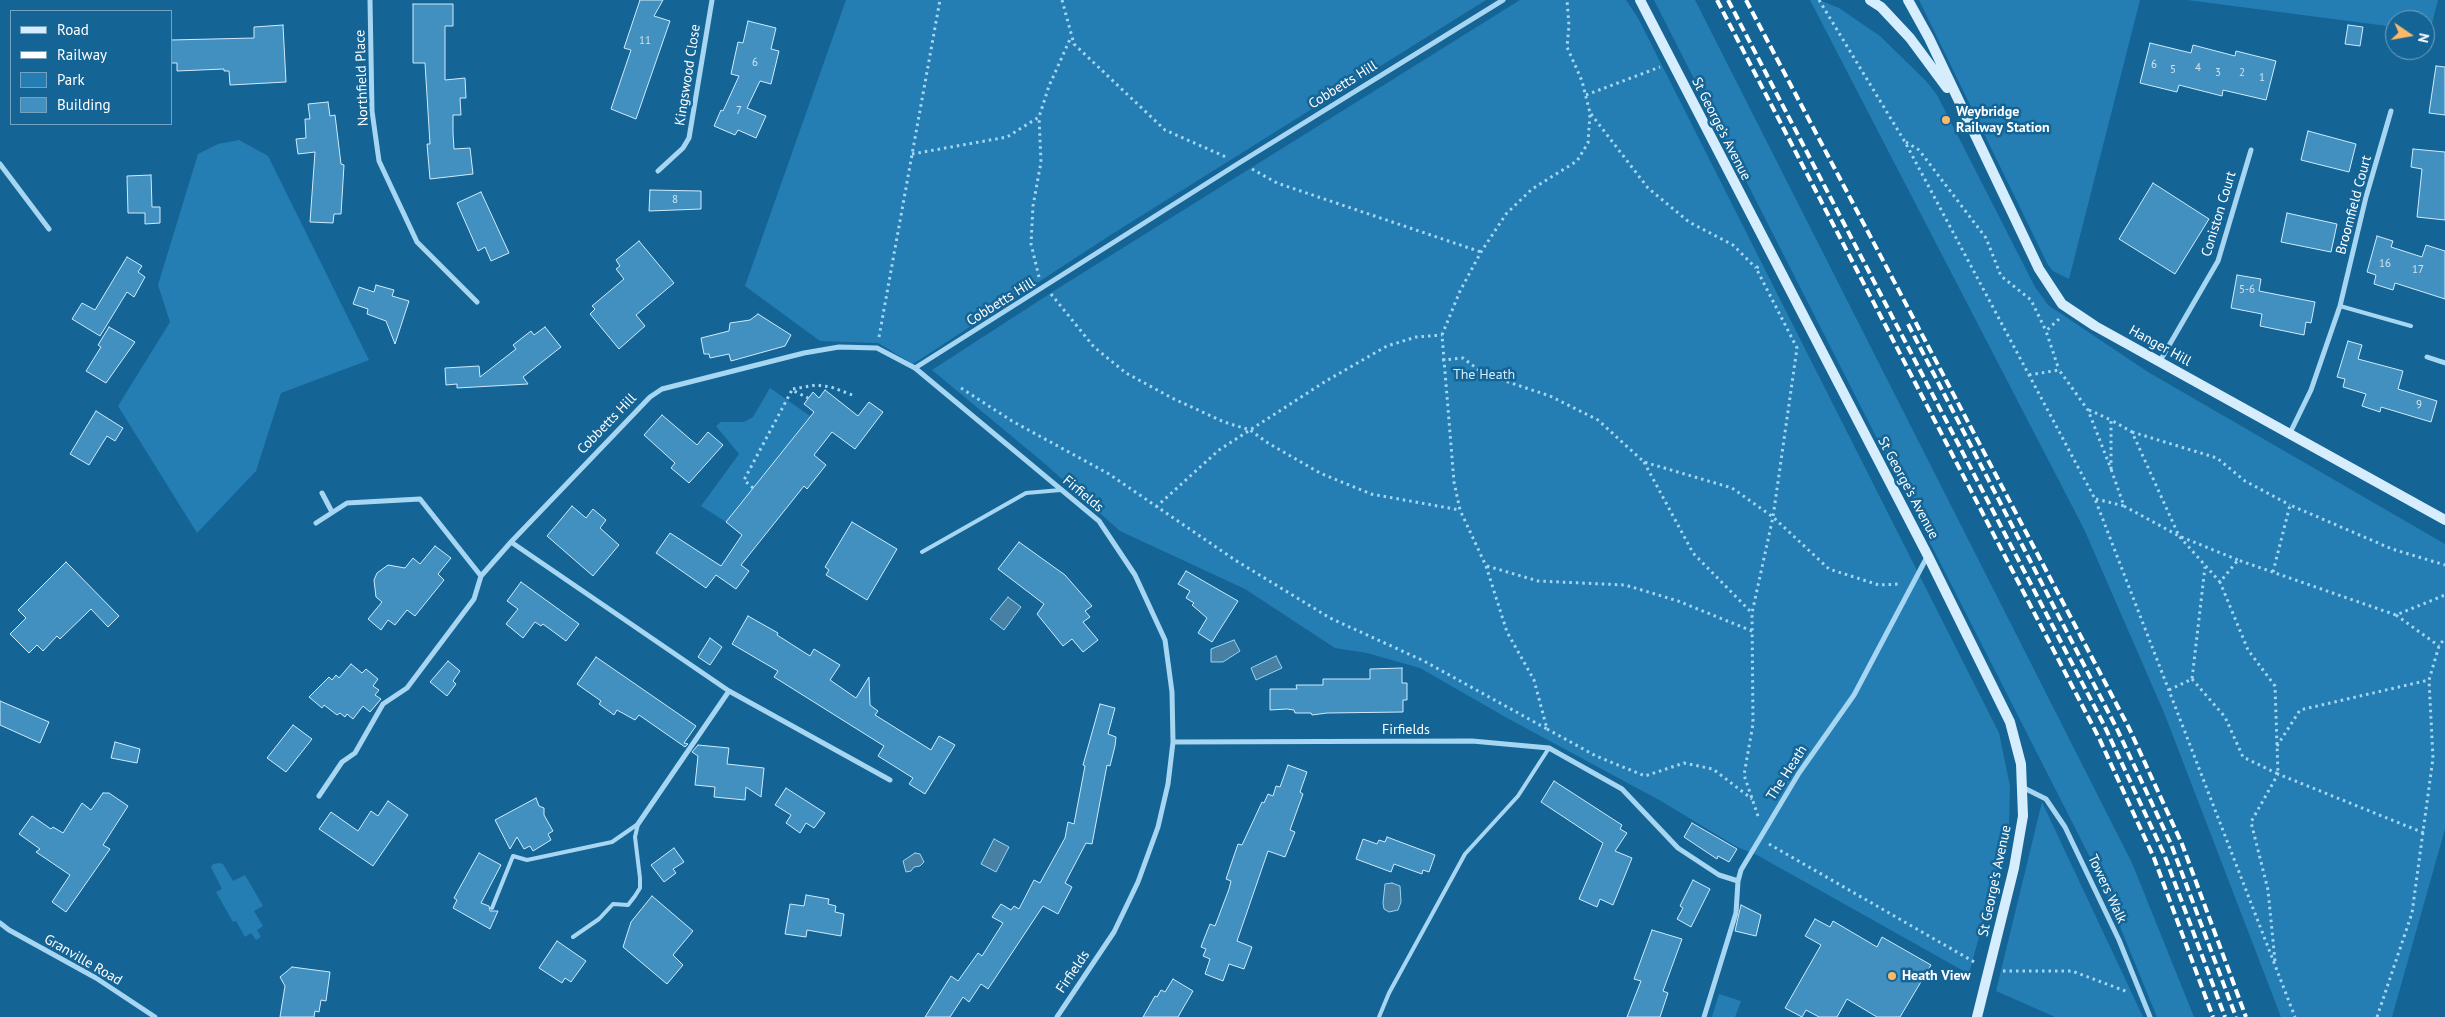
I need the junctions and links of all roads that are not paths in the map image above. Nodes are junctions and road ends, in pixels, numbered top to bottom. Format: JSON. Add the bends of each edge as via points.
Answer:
{"nodes":[{"id":1,"x":370,"y":0,"type":"edge"},
{"id":2,"x":712,"y":0,"type":"edge"},
{"id":3,"x":1504,"y":0,"type":"edge"},
{"id":4,"x":1640,"y":0,"type":"edge"},
{"id":5,"x":1870,"y":0,"type":"edge"},
{"id":6,"x":1908,"y":0,"type":"edge"},
{"id":7,"x":1958,"y":103,"type":"junction"},
{"id":8,"x":2391,"y":111,"type":"dead end"},
{"id":9,"x":2251,"y":150,"type":"dead end"},
{"id":10,"x":0,"y":164,"type":"edge"},
{"id":11,"x":658,"y":171,"type":"dead end"},
{"id":12,"x":49,"y":229,"type":"dead end"},
{"id":13,"x":478,"y":302,"type":"dead end"},
{"id":14,"x":2340,"y":306,"type":"junction"},
{"id":15,"x":2411,"y":326,"type":"dead end"},
{"id":16,"x":2427,"y":358,"type":"dead end"},
{"id":17,"x":2160,"y":361,"type":"junction"},
{"id":18,"x":2445,"y":363,"type":"edge"},
{"id":19,"x":915,"y":368,"type":"junction"},
{"id":20,"x":2290,"y":433,"type":"junction"},
{"id":21,"x":1061,"y":490,"type":"junction"},
{"id":22,"x":322,"y":493,"type":"dead end"},
{"id":23,"x":332,"y":512,"type":"junction"},
{"id":24,"x":2445,"y":520,"type":"edge"},
{"id":25,"x":316,"y":523,"type":"dead end"},
{"id":26,"x":511,"y":542,"type":"junction"},
{"id":27,"x":922,"y":552,"type":"dead end"},
{"id":28,"x":1928,"y":556,"type":"junction"},
{"id":29,"x":481,"y":576,"type":"junction"},
{"id":30,"x":729,"y":691,"type":"junction"},
{"id":31,"x":1173,"y":742,"type":"junction"},
{"id":32,"x":1549,"y":748,"type":"junction"},
{"id":33,"x":890,"y":780,"type":"dead end"},
{"id":34,"x":2022,"y":787,"type":"junction"},
{"id":35,"x":319,"y":796,"type":"dead end"},
{"id":36,"x":638,"y":824,"type":"junction"},
{"id":37,"x":1738,"y":881,"type":"junction"},
{"id":38,"x":492,"y":908,"type":"dead end"},
{"id":39,"x":0,"y":923,"type":"edge"},
{"id":40,"x":573,"y":937,"type":"dead end"},
{"id":41,"x":156,"y":1017,"type":"edge"},
{"id":42,"x":1057,"y":1017,"type":"edge"},
{"id":43,"x":1378,"y":1017,"type":"edge"},
{"id":44,"x":1704,"y":1017,"type":"edge"},
{"id":45,"x":1977,"y":1017,"type":"edge"},
{"id":46,"x":2150,"y":1017,"type":"edge"}],
"edges":[{"from":1,"to":13,"type":"street","name":"Northfield Place","via":[[372,111],[379,161],[417,242]]},
{"from":2,"to":11,"type":"street","name":"Kingswood Close","via":[[689,138]]},
{"from":3,"to":19,"type":"street","name":"Cobbetts Hill"},
{"from":4,"to":28,"type":"main road","name":"St George’s Avenue"},
{"from":5,"to":7,"type":"main road","name":"Hanger Hill","via":[[1881,7],[1910,38]]},
{"from":6,"to":7,"type":"main road","name":"Hanger Hill"},
{"from":7,"to":17,"type":"main road","name":"Hanger Hill","via":[[2050,288],[2068,309]]},
{"from":8,"to":14,"type":"street","name":"Broomfield Court"},
{"from":9,"to":17,"type":"street","name":"Coniston Court","via":[[2218,261]]},
{"from":10,"to":12,"type":"street"},
{"from":14,"to":15,"type":"lane"},
{"from":14,"to":20,"type":"street","name":"Broomfield Court","via":[[2311,390]]},
{"from":16,"to":18,"type":"street"},
{"from":17,"to":20,"type":"main road","name":"Hanger Hill"},
{"from":19,"to":21,"type":"street","name":"Firfields"},
{"from":19,"to":26,"type":"street","name":"Cobbetts Hill","via":[[877,348],[839,346],[662,389],[640,407]]},
{"from":20,"to":24,"type":"main road","name":"Hanger Hill"},
{"from":21,"to":27,"type":"lane","via":[[1026,493]]},
{"from":21,"to":31,"type":"street","name":"Firfields","via":[[1099,521],[1135,575],[1165,640],[1172,692]]},
{"from":22,"to":23,"type":"street"},
{"from":23,"to":25,"type":"street"},
{"from":23,"to":29,"type":"street","via":[[347,503],[420,499]]},
{"from":26,"to":29,"type":"street","name":"Cobbetts Hill"},
{"from":26,"to":30,"type":"street"},
{"from":28,"to":34,"type":"main road","name":"St George’s Avenue","via":[[2010,722],[2021,764]]},
{"from":28,"to":37,"type":"street","name":"The Heath","via":[[1854,695],[1799,773],[1741,870]]},
{"from":29,"to":35,"type":"street","name":"Cobbetts Hill","via":[[474,599],[407,688],[383,704],[355,753],[342,762]]},
{"from":30,"to":33,"type":"street"},
{"from":30,"to":36,"type":"street"},
{"from":31,"to":32,"type":"street","name":"Firfields","via":[[1472,741]]},
{"from":31,"to":42,"type":"street","name":"Firfields","via":[[1158,827],[1138,882],[1114,932]]},
{"from":32,"to":37,"type":"street","via":[[1622,789],[1678,848],[1719,875]]},
{"from":32,"to":43,"type":"lane","via":[[1518,796],[1465,854]]},
{"from":34,"to":45,"type":"main road","name":"St George’s Avenue","via":[[2022,816],[2014,868]]},
{"from":34,"to":46,"type":"street","name":"Towers Walk","via":[[2046,800],[2065,827],[2119,940]]},
{"from":36,"to":38,"type":"lane","via":[[612,842],[527,860],[513,856]]},
{"from":36,"to":40,"type":"lane","via":[[635,837],[640,888],[628,905],[613,904],[599,919]]},
{"from":37,"to":44,"type":"street","name":"The Heath","via":[[1736,913]]},
{"from":39,"to":41,"type":"street","name":"Granville Road"}]}
